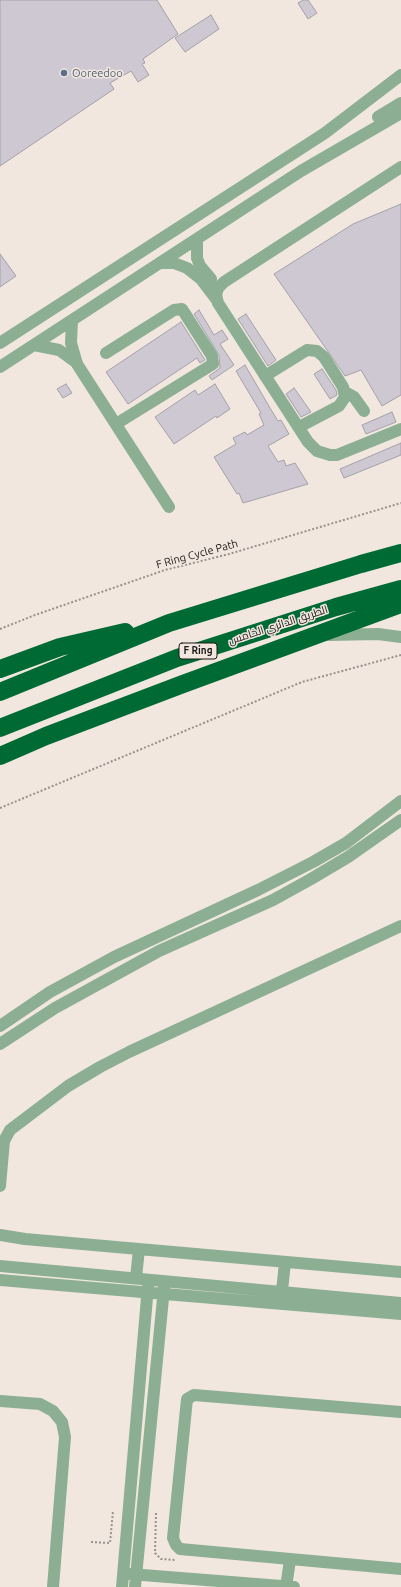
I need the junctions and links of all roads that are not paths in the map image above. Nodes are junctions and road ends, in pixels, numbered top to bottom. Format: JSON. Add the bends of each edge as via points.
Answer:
{"nodes":[{"id":1,"x":401,"y":75,"type":"edge"},
{"id":2,"x":401,"y":86,"type":"edge"},
{"id":3,"x":401,"y":103,"type":"edge"},
{"id":4,"x":401,"y":113,"type":"edge"},
{"id":5,"x":325,"y":133,"type":"junction"},
{"id":6,"x":333,"y":151,"type":"junction"},
{"id":7,"x":401,"y":167,"type":"edge"},
{"id":8,"x":197,"y":239,"type":"junction"},
{"id":9,"x":160,"y":263,"type":"junction"},
{"id":10,"x":218,"y":288,"type":"junction"},
{"id":11,"x":217,"y":300,"type":"junction"},
{"id":12,"x":72,"y":320,"type":"junction"},
{"id":13,"x":0,"y":343,"type":"edge"},
{"id":14,"x":34,"y":345,"type":"junction"},
{"id":15,"x":106,"y":353,"type":"dead end"},
{"id":16,"x":77,"y":364,"type":"junction"},
{"id":17,"x":0,"y":367,"type":"edge"},
{"id":18,"x":266,"y":376,"type":"junction"},
{"id":19,"x":345,"y":392,"type":"junction"},
{"id":20,"x":364,"y":411,"type":"dead end"},
{"id":21,"x":116,"y":424,"type":"junction"},
{"id":22,"x":299,"y":427,"type":"junction"},
{"id":23,"x":401,"y":430,"type":"edge"},
{"id":24,"x":169,"y":507,"type":"dead end"},
{"id":25,"x":401,"y":553,"type":"edge"},
{"id":26,"x":401,"y":589,"type":"edge"},
{"id":27,"x":401,"y":604,"type":"edge"},
{"id":28,"x":169,"y":623,"type":"junction"},
{"id":29,"x":322,"y":635,"type":"junction"},
{"id":30,"x":401,"y":637,"type":"edge"},
{"id":31,"x":0,"y":669,"type":"edge"},
{"id":32,"x":0,"y":692,"type":"edge"},
{"id":33,"x":0,"y":728,"type":"edge"},
{"id":34,"x":0,"y":756,"type":"edge"},
{"id":35,"x":401,"y":801,"type":"edge"},
{"id":36,"x":401,"y":820,"type":"edge"},
{"id":37,"x":401,"y":926,"type":"edge"},
{"id":38,"x":0,"y":1026,"type":"edge"},
{"id":39,"x":0,"y":1044,"type":"edge"},
{"id":40,"x":0,"y":1186,"type":"edge"},
{"id":41,"x":0,"y":1235,"type":"edge"},
{"id":42,"x":139,"y":1249,"type":"junction"},
{"id":43,"x":284,"y":1262,"type":"junction"},
{"id":44,"x":0,"y":1266,"type":"edge"},
{"id":45,"x":401,"y":1272,"type":"edge"},
{"id":46,"x":136,"y":1278,"type":"junction"},
{"id":47,"x":149,"y":1279,"type":"junction"},
{"id":48,"x":0,"y":1280,"type":"edge"},
{"id":49,"x":165,"y":1281,"type":"junction"},
{"id":50,"x":282,"y":1291,"type":"junction"},
{"id":51,"x":148,"y":1293,"type":"junction"},
{"id":52,"x":163,"y":1295,"type":"junction"},
{"id":53,"x":401,"y":1303,"type":"edge"},
{"id":54,"x":401,"y":1314,"type":"edge"},
{"id":55,"x":0,"y":1401,"type":"edge"},
{"id":56,"x":401,"y":1412,"type":"edge"},
{"id":57,"x":290,"y":1560,"type":"junction"},
{"id":58,"x":401,"y":1569,"type":"edge"},
{"id":59,"x":124,"y":1573,"type":"junction"},
{"id":60,"x":137,"y":1574,"type":"junction"},
{"id":61,"x":53,"y":1587,"type":"edge"},
{"id":62,"x":122,"y":1587,"type":"edge"},
{"id":63,"x":135,"y":1587,"type":"edge"},
{"id":64,"x":286,"y":1587,"type":"edge"},
{"id":65,"x":294,"y":1587,"type":"edge"}],
"edges":[{"from":1,"to":5,"type":"street"},
{"from":2,"to":5,"type":"street","via":[[352,119]]},
{"from":3,"to":6,"type":"street","via":[[355,132]]},
{"from":4,"to":6,"type":"street"},
{"from":5,"to":13,"type":"street"},
{"from":6,"to":8,"type":"street"},
{"from":7,"to":10,"type":"street"},
{"from":8,"to":9,"type":"street"},
{"from":8,"to":10,"type":"street","via":[[200,266]]},
{"from":9,"to":11,"type":"street","via":[[174,263],[187,268],[201,279]]},
{"from":9,"to":12,"type":"street"},
{"from":10,"to":11,"type":"street"},
{"from":11,"to":18,"type":"street"},
{"from":12,"to":14,"type":"street"},
{"from":12,"to":16,"type":"street","via":[[71,343]]},
{"from":14,"to":16,"type":"street","via":[[58,350]]},
{"from":14,"to":17,"type":"street"},
{"from":15,"to":21,"type":"street","via":[[174,310],[182,309],[212,356],[213,364]]},
{"from":16,"to":21,"type":"street"},
{"from":18,"to":19,"type":"street","via":[[303,352],[312,350],[321,353]]},
{"from":18,"to":22,"type":"street"},
{"from":19,"to":20,"type":"street","via":[[354,397]]},
{"from":19,"to":22,"type":"street","via":[[339,406]]},
{"from":21,"to":24,"type":"street"},
{"from":22,"to":23,"type":"street","via":[[312,447],[330,455],[343,453]]},
{"from":25,"to":28,"type":"highway"},
{"from":26,"to":33,"type":"highway","name":"الطريق الدائري الخامس","number":"F Ring","via":[[177,658]]},
{"from":27,"to":29,"type":"highway"},
{"from":28,"to":31,"type":"highway","via":[[60,647]]},
{"from":28,"to":32,"type":"highway"},
{"from":29,"to":30,"type":"street","via":[[378,634]]},
{"from":29,"to":34,"type":"highway","via":[[168,690]]},
{"from":35,"to":38,"type":"street","via":[[346,843],[313,862],[114,956],[50,992]]},
{"from":36,"to":39,"type":"street","via":[[311,879],[273,900],[208,928],[131,966],[55,1008]]},
{"from":37,"to":40,"type":"street","via":[[123,1055],[68,1086],[10,1130],[4,1141]]},
{"from":41,"to":42,"type":"street"},
{"from":42,"to":43,"type":"street"},
{"from":42,"to":46,"type":"street"},
{"from":43,"to":45,"type":"street"},
{"from":43,"to":50,"type":"street"},
{"from":44,"to":46,"type":"street"},
{"from":46,"to":47,"type":"street"},
{"from":47,"to":49,"type":"street"},
{"from":47,"to":51,"type":"street"},
{"from":48,"to":51,"type":"street"},
{"from":49,"to":50,"type":"street"},
{"from":49,"to":52,"type":"street"},
{"from":50,"to":53,"type":"street"},
{"from":51,"to":52,"type":"street"},
{"from":51,"to":59,"type":"street"},
{"from":52,"to":54,"type":"street"},
{"from":52,"to":60,"type":"street"},
{"from":55,"to":61,"type":"street","via":[[40,1404],[54,1410],[62,1422],[65,1437]]},
{"from":56,"to":57,"type":"street","via":[[194,1395],[188,1399],[173,1538],[176,1545],[180,1549]]},
{"from":57,"to":58,"type":"street"},
{"from":57,"to":64,"type":"street"},
{"from":59,"to":60,"type":"street"},
{"from":59,"to":62,"type":"street"},
{"from":60,"to":63,"type":"street"},
{"from":60,"to":64,"type":"street"},
{"from":64,"to":65,"type":"street"}]}
